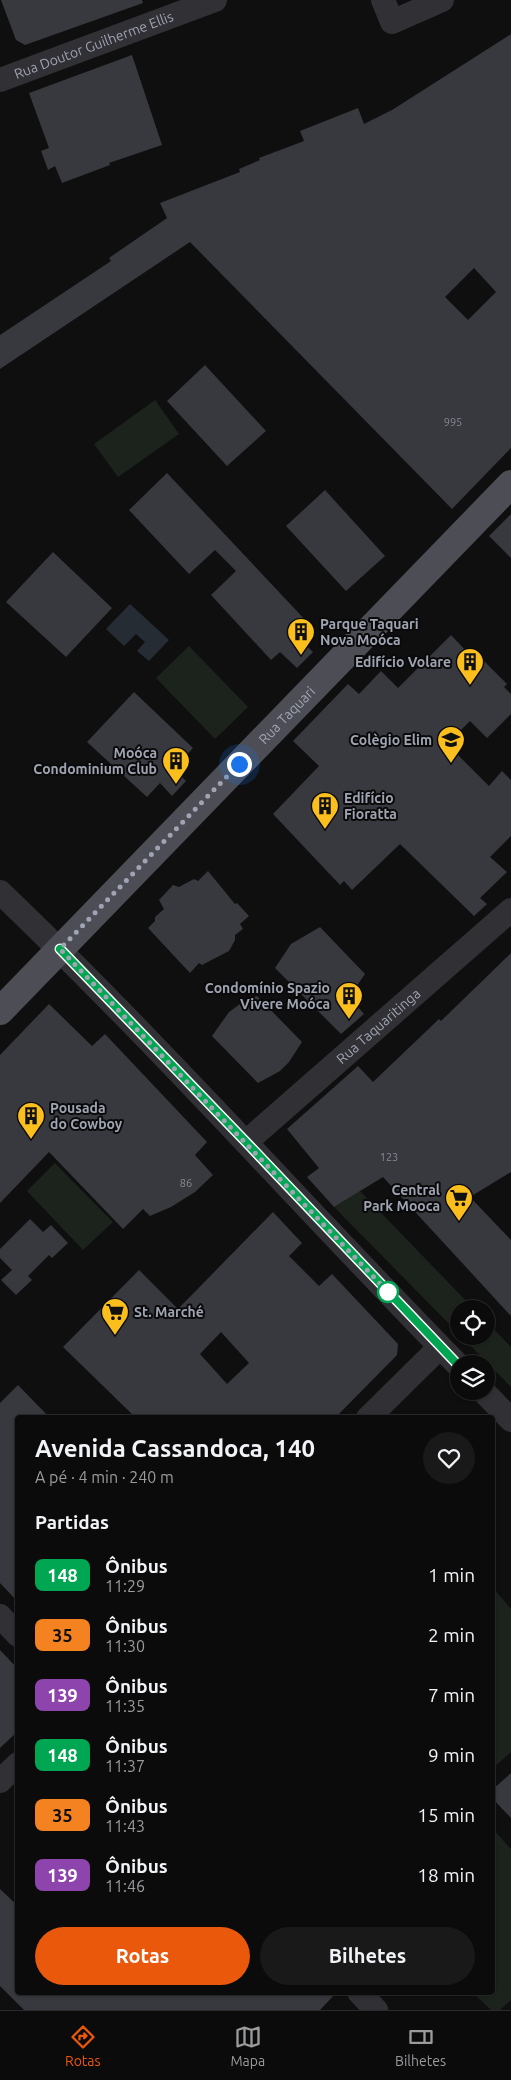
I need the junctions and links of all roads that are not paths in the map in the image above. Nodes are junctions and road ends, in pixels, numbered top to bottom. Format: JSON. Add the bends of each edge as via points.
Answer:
{"nodes":[{"id":1,"x":215,"y":0,"type":"edge"},
{"id":2,"x":383,"y":0,"type":"edge"},
{"id":3,"x":442,"y":0,"type":"edge"},
{"id":4,"x":1,"y":75,"type":"edge"},
{"id":5,"x":511,"y":484,"type":"edge"},
{"id":6,"x":0,"y":892,"type":"edge"},
{"id":7,"x":511,"y":910,"type":"edge"},
{"id":8,"x":60,"y":949,"type":"junction"},
{"id":9,"x":0,"y":1011,"type":"edge"},
{"id":10,"x":246,"y":1142,"type":"junction"},
{"id":11,"x":440,"y":1347,"type":"junction"},
{"id":12,"x":450,"y":1357,"type":"edge"},
{"id":13,"x":492,"y":1400,"type":"edge"},
{"id":14,"x":371,"y":1415,"type":"edge"},
{"id":15,"x":511,"y":1420,"type":"edge"},
{"id":16,"x":0,"y":1616,"type":"edge"},
{"id":17,"x":15,"y":1632,"type":"edge"},
{"id":18,"x":15,"y":1767,"type":"edge"},
{"id":19,"x":0,"y":1781,"type":"edge"},
{"id":20,"x":362,"y":1995,"type":"edge"},
{"id":21,"x":376,"y":2010,"type":"edge"}],
"edges":[{"from":1,"to":4,"type":"street","name":"Rua Doutor Guilherme Ellis"},
{"from":2,"to":3,"type":"street","via":[[392,22]]},
{"from":5,"to":8,"type":"main road","name":"Rua Taquari"},
{"from":6,"to":8,"type":"street"},
{"from":7,"to":10,"type":"street","name":"Rua Taquaritinga"},
{"from":8,"to":9,"type":"main road","name":"Rua Taquari"},
{"from":8,"to":10,"type":"street"},
{"from":10,"to":11,"type":"street"},
{"from":11,"to":12,"type":"street"},
{"from":11,"to":14,"type":"street"},
{"from":13,"to":15,"type":"street"},
{"from":16,"to":17,"type":"street"},
{"from":18,"to":19,"type":"street"},
{"from":20,"to":21,"type":"street"}]}
